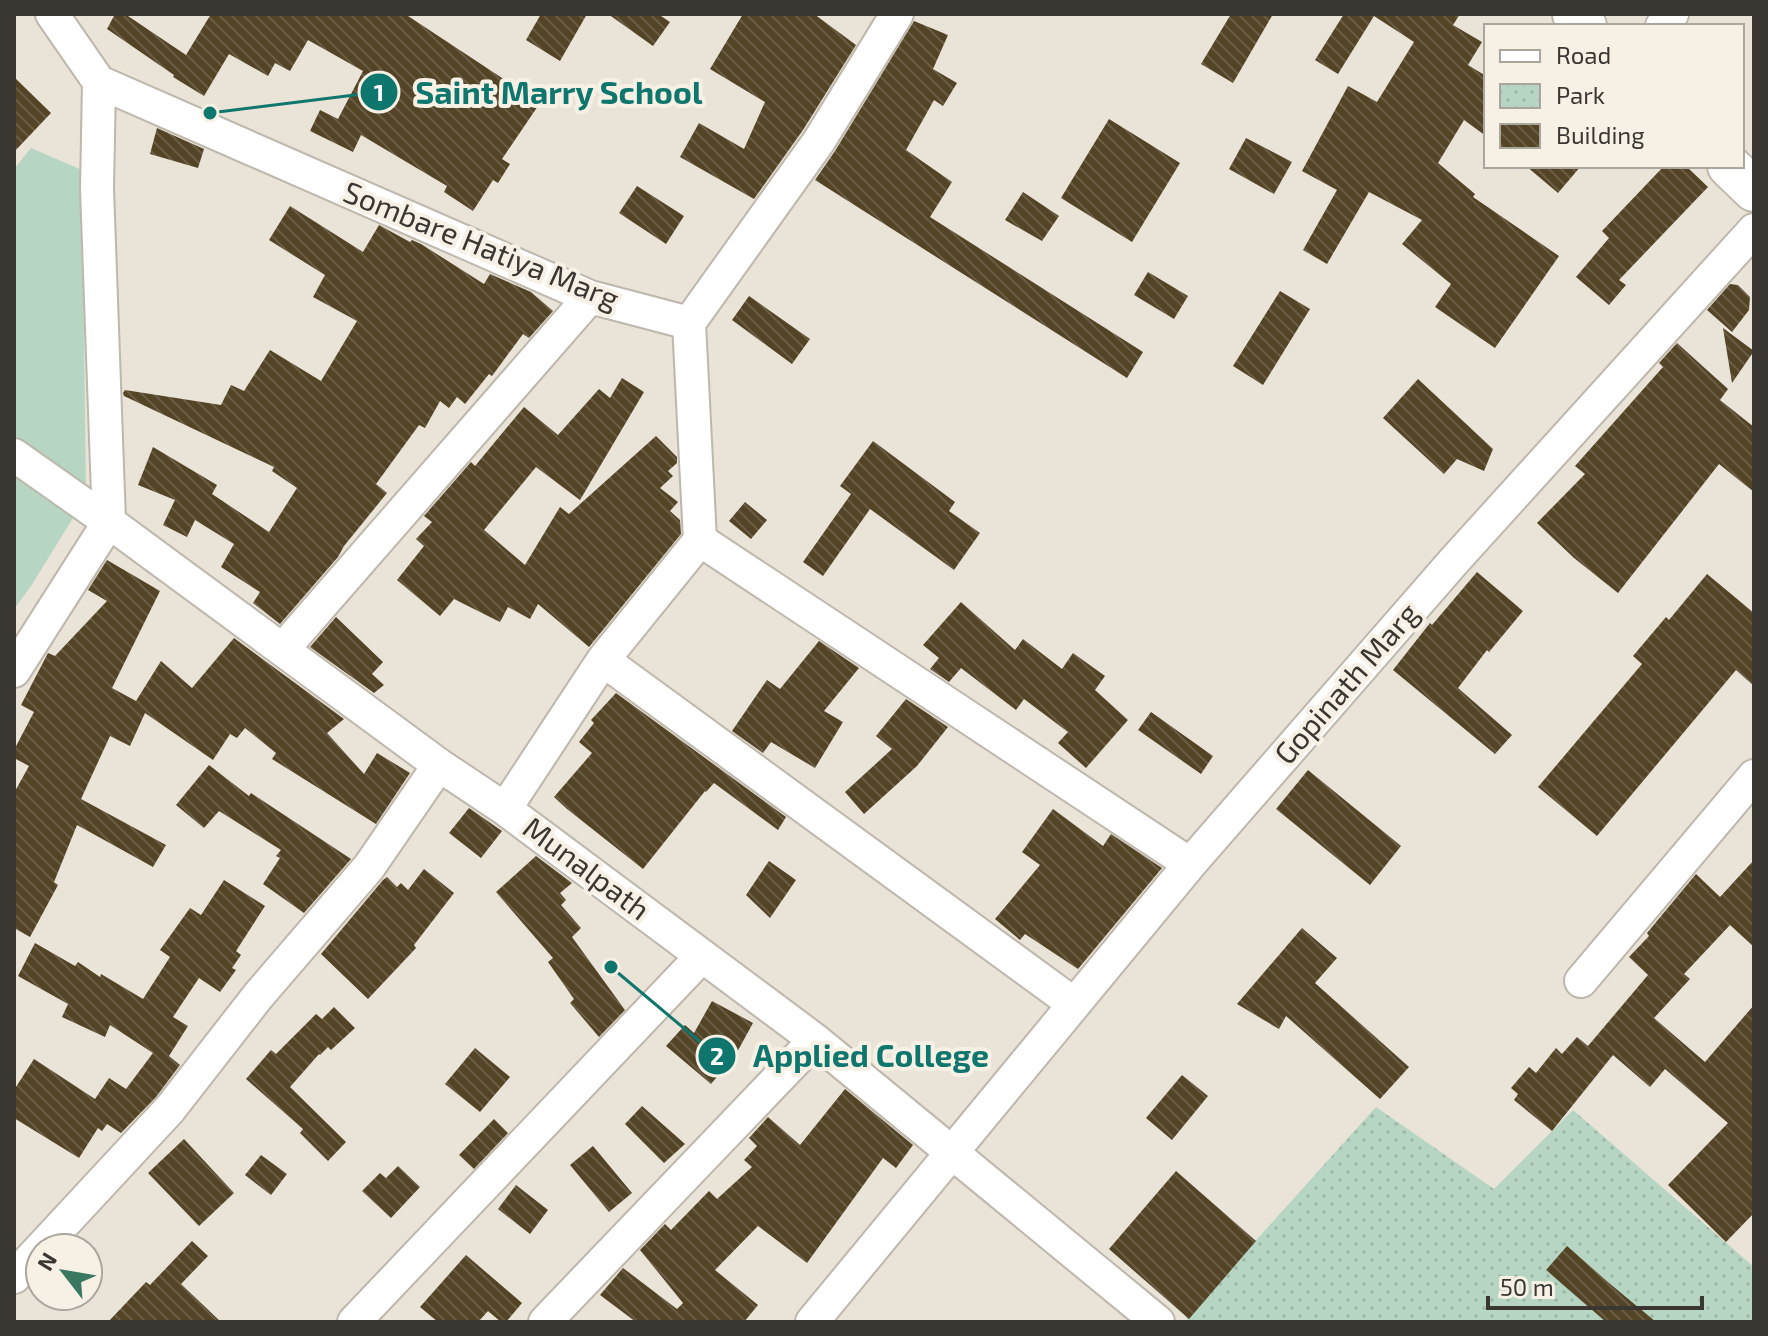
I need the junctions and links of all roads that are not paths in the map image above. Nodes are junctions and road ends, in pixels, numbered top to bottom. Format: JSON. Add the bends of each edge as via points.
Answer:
{"nodes":[{"id":1,"x":52,"y":14,"type":"edge"},
{"id":2,"x":897,"y":14,"type":"edge"},
{"id":3,"x":99,"y":82,"type":"junction"},
{"id":4,"x":1731,"y":168,"type":"edge"},
{"id":5,"x":1754,"y":190,"type":"edge"},
{"id":6,"x":1754,"y":230,"type":"edge"},
{"id":7,"x":590,"y":297,"type":"junction"},
{"id":8,"x":689,"y":323,"type":"junction"},
{"id":9,"x":14,"y":455,"type":"edge"},
{"id":10,"x":109,"y":522,"type":"junction"},
{"id":11,"x":700,"y":540,"type":"junction"},
{"id":12,"x":283,"y":649,"type":"junction"},
{"id":13,"x":603,"y":660,"type":"junction"},
{"id":14,"x":14,"y":671,"type":"edge"},
{"id":15,"x":439,"y":765,"type":"junction"},
{"id":16,"x":1754,"y":776,"type":"edge"},
{"id":17,"x":505,"y":809,"type":"junction"},
{"id":18,"x":1190,"y":864,"type":"junction"},
{"id":19,"x":702,"y":956,"type":"junction"},
{"id":20,"x":1581,"y":981,"type":"dead end"},
{"id":21,"x":1074,"y":1004,"type":"junction"},
{"id":22,"x":815,"y":1040,"type":"junction"},
{"id":23,"x":952,"y":1150,"type":"junction"},
{"id":24,"x":55,"y":1232,"type":"edge"},
{"id":25,"x":354,"y":1322,"type":"edge"},
{"id":26,"x":545,"y":1322,"type":"edge"},
{"id":27,"x":812,"y":1322,"type":"edge"},
{"id":28,"x":1158,"y":1322,"type":"edge"}],
"edges":[{"from":1,"to":3,"type":"street"},
{"from":2,"to":8,"type":"street","via":[[819,141]]},
{"from":3,"to":7,"type":"street","name":"Sombare Hatiya Marg"},
{"from":3,"to":10,"type":"street","via":[[97,189]]},
{"from":4,"to":5,"type":"main road"},
{"from":6,"to":18,"type":"street","name":"Gopinath Marg","via":[[1454,561]]},
{"from":7,"to":8,"type":"street","name":"Sombare Hatiya Marg"},
{"from":7,"to":12,"type":"street"},
{"from":8,"to":11,"type":"street"},
{"from":9,"to":10,"type":"street"},
{"from":10,"to":12,"type":"street"},
{"from":10,"to":14,"type":"street"},
{"from":11,"to":13,"type":"street","name":"Munalpath"},
{"from":11,"to":18,"type":"street"},
{"from":12,"to":15,"type":"street"},
{"from":13,"to":17,"type":"street","name":"Munalpath"},
{"from":13,"to":21,"type":"street"},
{"from":15,"to":17,"type":"street"},
{"from":15,"to":24,"type":"street","via":[[369,867],[170,1109]]},
{"from":16,"to":20,"type":"street"},
{"from":17,"to":19,"type":"street","name":"Munalpath"},
{"from":18,"to":21,"type":"street","name":"Gopinath Marg"},
{"from":19,"to":22,"type":"street","name":"Munalpath"},
{"from":19,"to":25,"type":"street"},
{"from":21,"to":23,"type":"street","name":"Gopinath Marg"},
{"from":22,"to":23,"type":"street","name":"Munalpath"},
{"from":22,"to":26,"type":"street"},
{"from":23,"to":27,"type":"street","name":"Gopinath Marg"},
{"from":23,"to":28,"type":"street","name":"Munalpath"}]}
